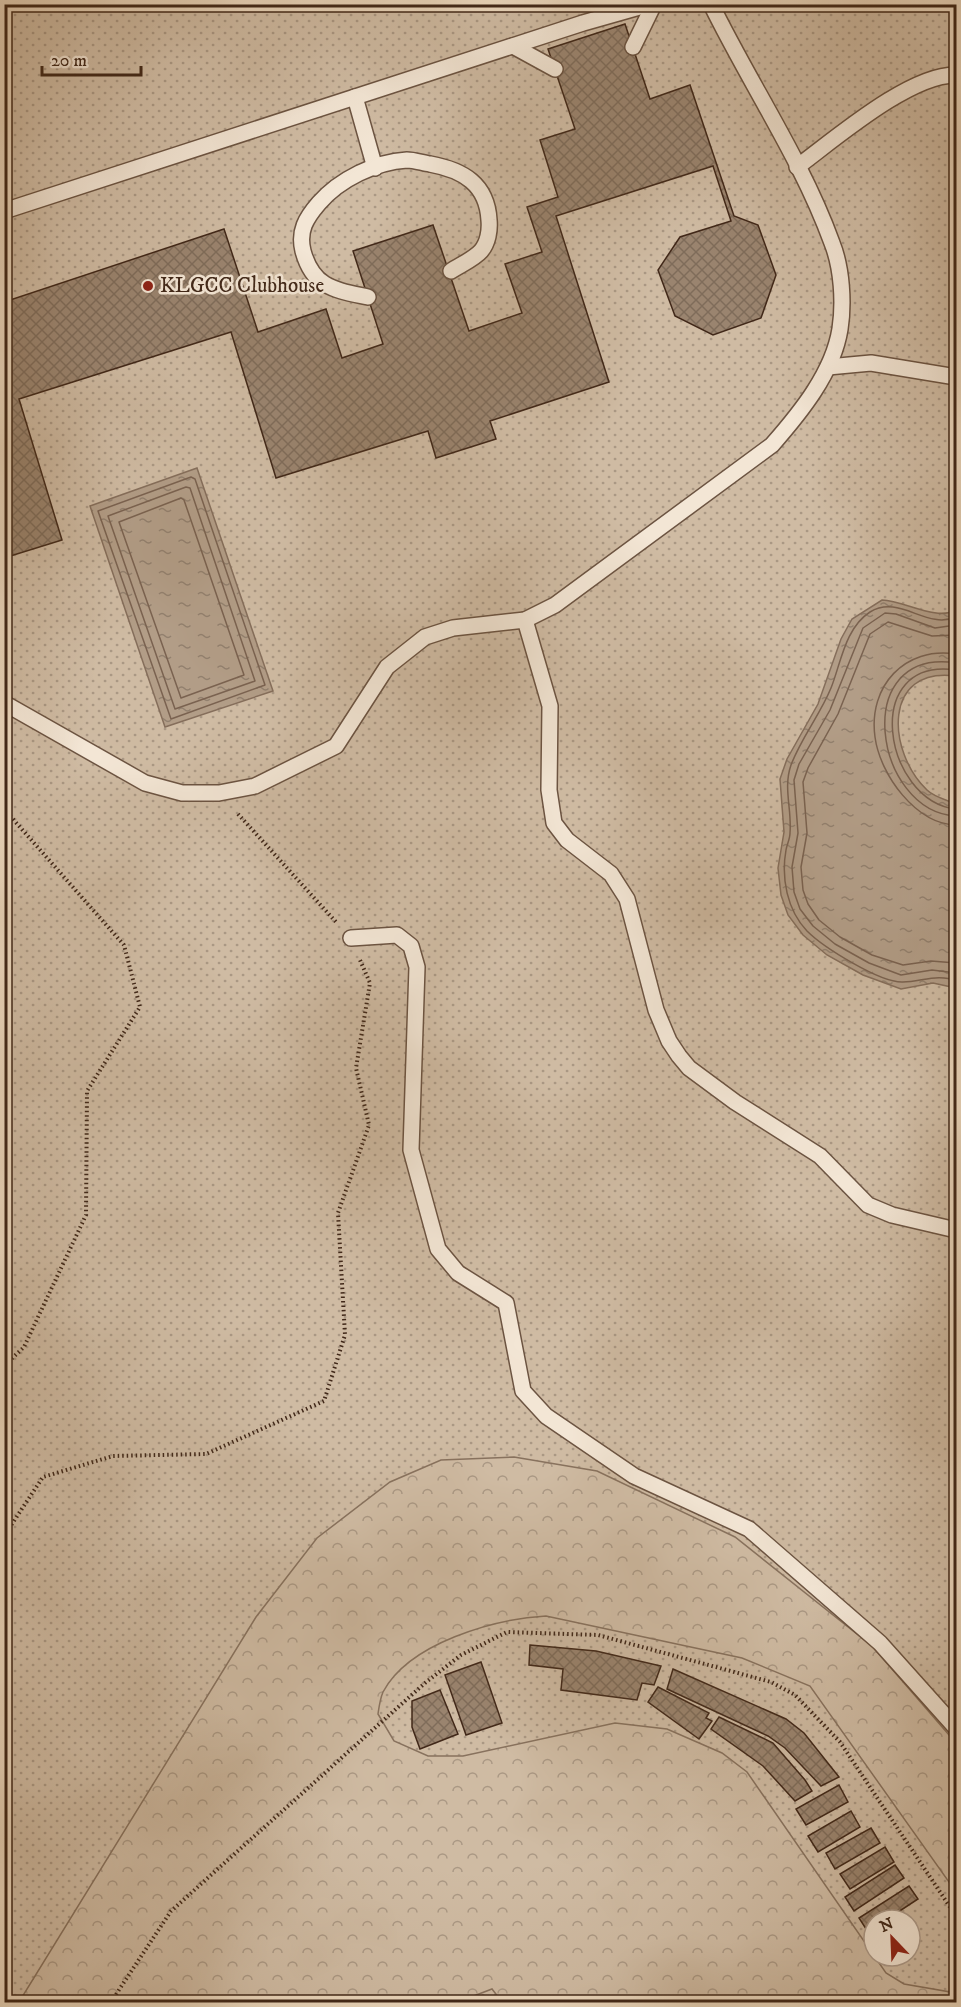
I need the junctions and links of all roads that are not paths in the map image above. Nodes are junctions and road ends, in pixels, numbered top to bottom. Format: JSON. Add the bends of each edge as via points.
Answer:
{"nodes":[{"id":1,"x":652,"y":4,"type":"edge"},
{"id":2,"x":711,"y":4,"type":"edge"},
{"id":3,"x":513,"y":46,"type":"junction"},
{"id":4,"x":633,"y":47,"type":"dead end"},
{"id":5,"x":555,"y":69,"type":"dead end"},
{"id":6,"x":957,"y":75,"type":"edge"},
{"id":7,"x":355,"y":97,"type":"junction"},
{"id":8,"x":797,"y":167,"type":"junction"},
{"id":9,"x":375,"y":168,"type":"junction"},
{"id":10,"x":4,"y":211,"type":"edge"},
{"id":11,"x":451,"y":271,"type":"dead end"},
{"id":12,"x":368,"y":297,"type":"dead end"},
{"id":13,"x":828,"y":367,"type":"junction"},
{"id":14,"x":957,"y":377,"type":"edge"},
{"id":15,"x":525,"y":620,"type":"junction"},
{"id":16,"x":4,"y":703,"type":"edge"},
{"id":17,"x":351,"y":938,"type":"road end"},
{"id":18,"x":957,"y":1230,"type":"edge"},
{"id":19,"x":957,"y":1728,"type":"edge"}],
"edges":[{"from":1,"to":3,"type":"lane"},
{"from":1,"to":4,"type":"lane"},
{"from":2,"to":8,"type":"lane"},
{"from":3,"to":5,"type":"lane"},
{"from":3,"to":7,"type":"lane"},
{"from":6,"to":8,"type":"lane","via":[[942,75],[889,101]]},
{"from":7,"to":9,"type":"lane"},
{"from":7,"to":10,"type":"lane"},
{"from":8,"to":13,"type":"lane","via":[[833,245],[842,290],[840,330]]},
{"from":9,"to":11,"type":"lane","via":[[408,160],[453,168],[472,181],[488,204],[487,240],[481,251]]},
{"from":9,"to":12,"type":"lane","via":[[346,179],[326,195],[304,219],[301,242],[308,268],[322,285]]},
{"from":13,"to":14,"type":"lane","via":[[871,363]]},
{"from":13,"to":15,"type":"lane","via":[[795,420],[772,445],[555,605]]},
{"from":15,"to":16,"type":"lane","via":[[453,628],[425,637],[387,666],[336,746],[255,786],[219,793],[182,793],[145,783]]},
{"from":15,"to":18,"type":"lane","via":[[550,706],[549,790],[554,823],[567,840],[611,874],[627,899],[656,1010],[679,1056],[735,1102],[820,1156],[868,1205],[892,1215]]},
{"from":17,"to":19,"type":"lane","via":[[397,935],[411,946],[417,967],[411,1150],[438,1249],[458,1273],[506,1303],[523,1391],[546,1416],[634,1476],[749,1529],[880,1643]]}]}
